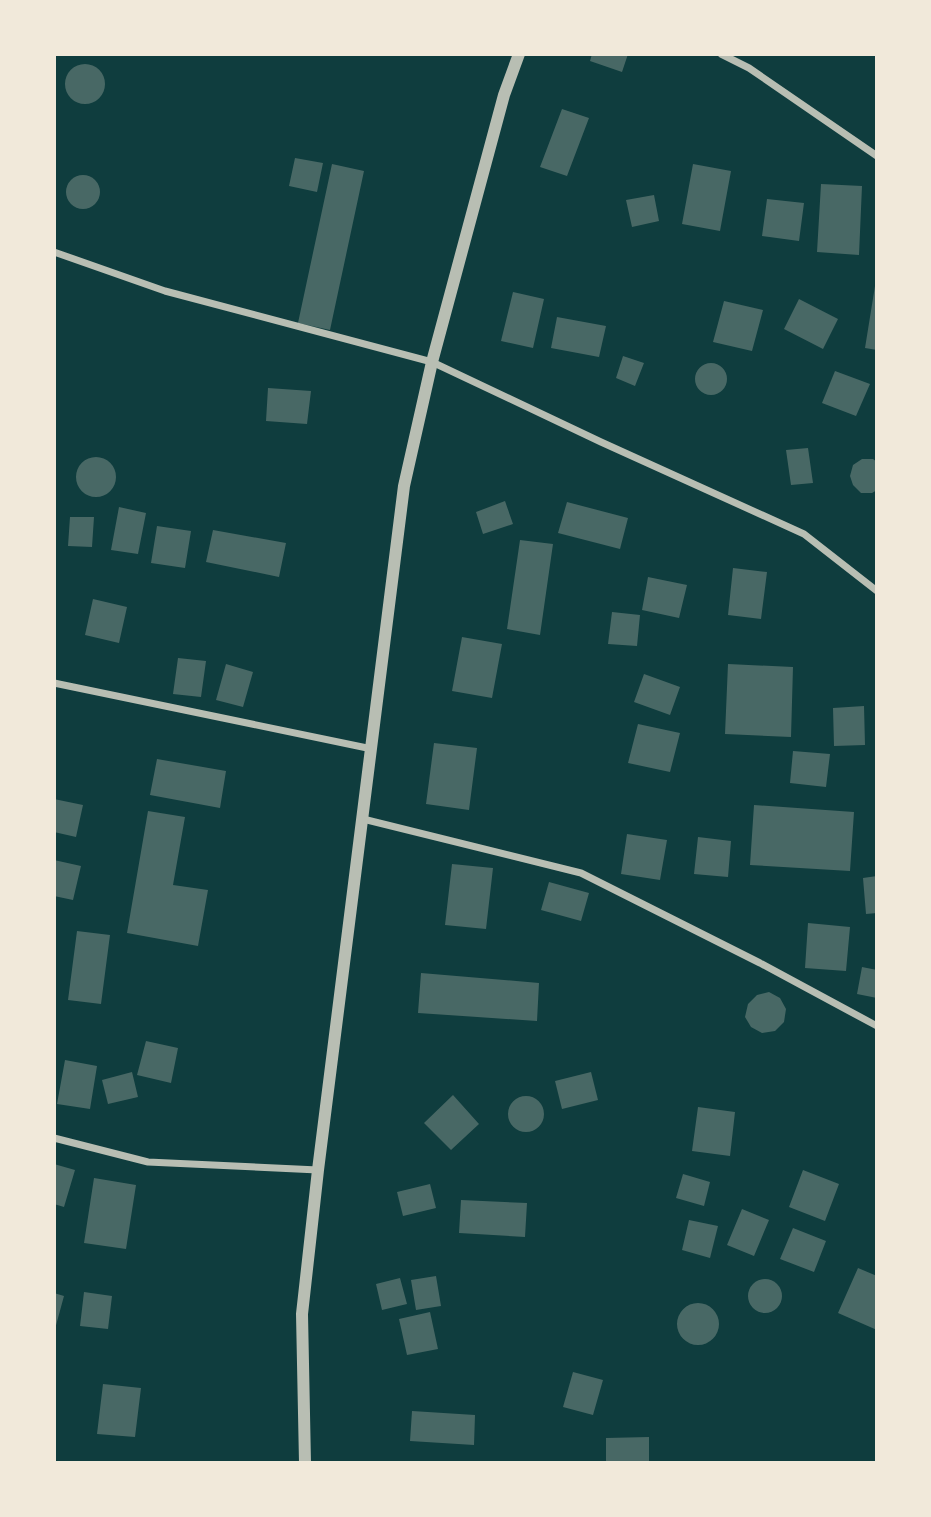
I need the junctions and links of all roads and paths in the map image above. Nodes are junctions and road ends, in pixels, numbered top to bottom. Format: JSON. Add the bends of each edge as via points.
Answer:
{"nodes":[{"id":1,"x":519,"y":54,"type":"edge"},
{"id":2,"x":721,"y":54,"type":"edge"},
{"id":3,"x":877,"y":156,"type":"edge"},
{"id":4,"x":54,"y":251,"type":"edge"},
{"id":5,"x":432,"y":362,"type":"junction"},
{"id":6,"x":877,"y":591,"type":"edge"},
{"id":7,"x":54,"y":683,"type":"edge"},
{"id":8,"x":372,"y":749,"type":"junction"},
{"id":9,"x":363,"y":819,"type":"junction"},
{"id":10,"x":877,"y":1026,"type":"edge"},
{"id":11,"x":54,"y":1138,"type":"edge"},
{"id":12,"x":318,"y":1170,"type":"junction"},
{"id":13,"x":305,"y":1463,"type":"edge"}],
"edges":[{"from":1,"to":5,"type":"street"},
{"from":2,"to":3,"type":"street","via":[[749,68]]},
{"from":4,"to":5,"type":"street","via":[[165,291]]},
{"from":5,"to":6,"type":"street","via":[[804,534]]},
{"from":5,"to":8,"type":"street","via":[[404,486]]},
{"from":7,"to":8,"type":"street"},
{"from":8,"to":9,"type":"street"},
{"from":9,"to":10,"type":"street","via":[[581,873]]},
{"from":9,"to":12,"type":"street"},
{"from":11,"to":12,"type":"street","via":[[148,1162]]},
{"from":12,"to":13,"type":"street","via":[[302,1314]]}]}
